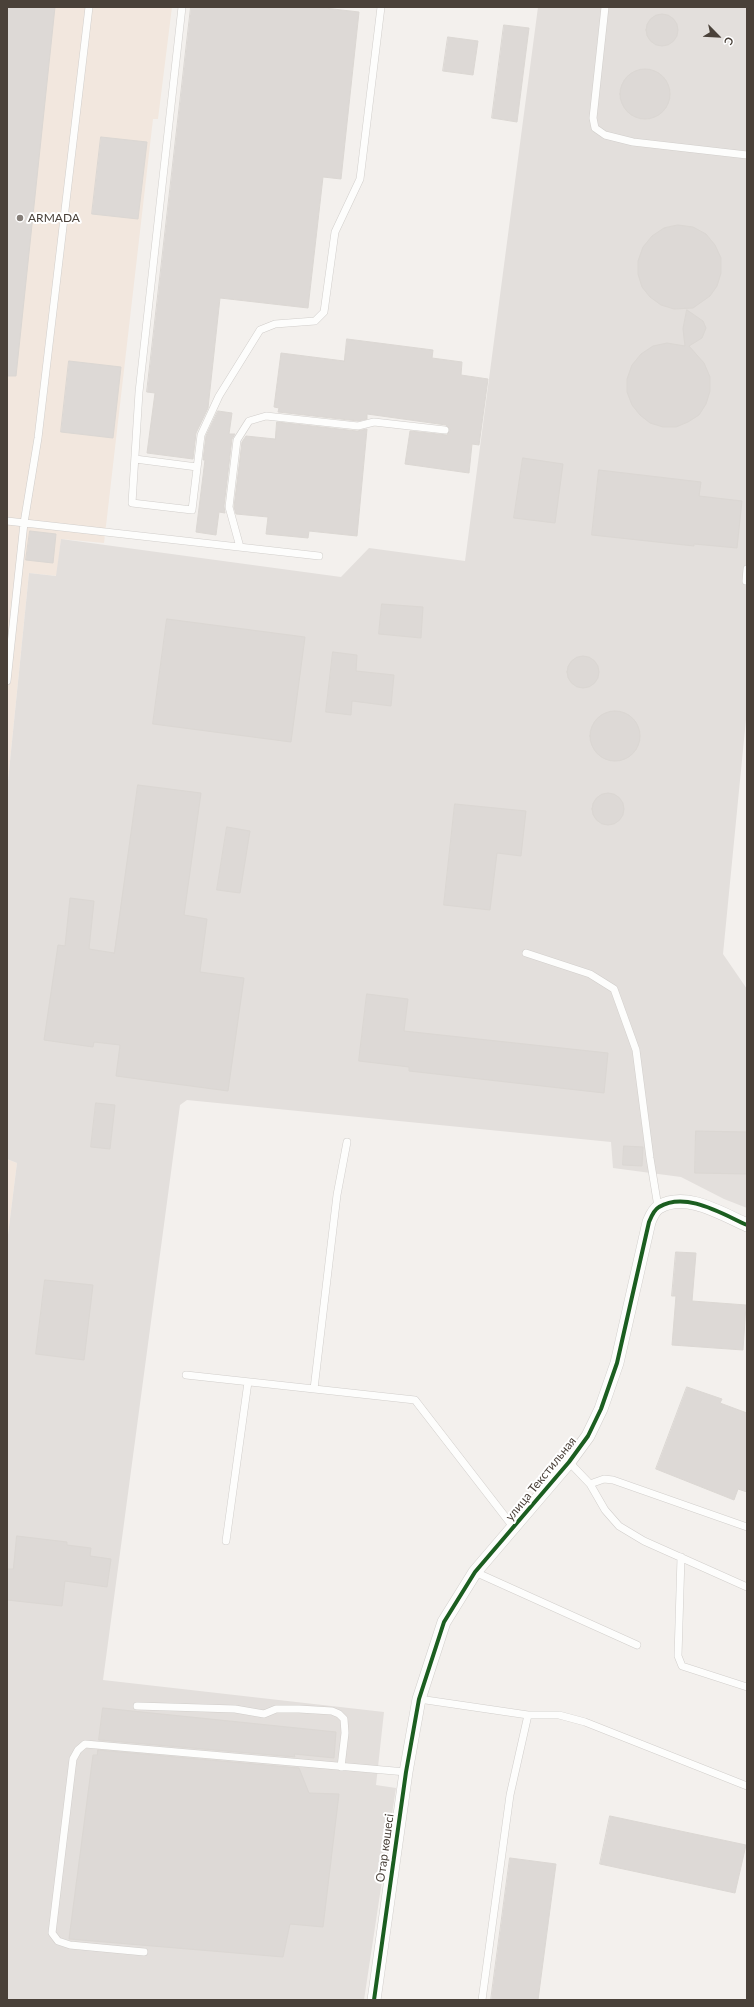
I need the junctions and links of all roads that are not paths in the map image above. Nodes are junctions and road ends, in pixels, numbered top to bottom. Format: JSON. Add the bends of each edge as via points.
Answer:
{"nodes":[{"id":1,"x":89,"y":7,"type":"edge"},
{"id":2,"x":182,"y":7,"type":"edge"},
{"id":3,"x":380,"y":7,"type":"edge"},
{"id":4,"x":605,"y":7,"type":"edge"},
{"id":5,"x":747,"y":155,"type":"edge"},
{"id":6,"x":445,"y":430,"type":"dead end"},
{"id":7,"x":135,"y":459,"type":"junction"},
{"id":8,"x":197,"y":467,"type":"junction"},
{"id":9,"x":7,"y":521,"type":"edge"},
{"id":10,"x":24,"y":523,"type":"junction"},
{"id":11,"x":240,"y":547,"type":"junction"},
{"id":12,"x":319,"y":556,"type":"dead end"},
{"id":13,"x":747,"y":569,"type":"edge"},
{"id":14,"x":746,"y":581,"type":"edge"},
{"id":15,"x":7,"y":681,"type":"edge"},
{"id":16,"x":526,"y":953,"type":"dead end"},
{"id":17,"x":347,"y":1142,"type":"dead end"},
{"id":18,"x":658,"y":1207,"type":"junction"},
{"id":19,"x":747,"y":1225,"type":"edge"},
{"id":20,"x":186,"y":1375,"type":"dead end"},
{"id":21,"x":248,"y":1382,"type":"junction"},
{"id":22,"x":314,"y":1389,"type":"junction"},
{"id":23,"x":569,"y":1462,"type":"junction"},
{"id":24,"x":590,"y":1484,"type":"junction"},
{"id":25,"x":747,"y":1527,"type":"edge"},
{"id":26,"x":514,"y":1528,"type":"junction"},
{"id":27,"x":226,"y":1541,"type":"dead end"},
{"id":28,"x":681,"y":1557,"type":"junction"},
{"id":29,"x":475,"y":1572,"type":"junction"},
{"id":30,"x":747,"y":1587,"type":"edge"},
{"id":31,"x":637,"y":1645,"type":"dead end"},
{"id":32,"x":746,"y":1686,"type":"edge"},
{"id":33,"x":419,"y":1699,"type":"junction"},
{"id":34,"x":137,"y":1706,"type":"dead end"},
{"id":35,"x":528,"y":1715,"type":"junction"},
{"id":36,"x":341,"y":1767,"type":"junction"},
{"id":37,"x":406,"y":1772,"type":"junction"},
{"id":38,"x":747,"y":1786,"type":"edge"},
{"id":39,"x":144,"y":1952,"type":"dead end"},
{"id":40,"x":374,"y":2000,"type":"edge"},
{"id":41,"x":482,"y":2000,"type":"edge"}],
"edges":[{"from":1,"to":10,"type":"lane","via":[[38,438]]},
{"from":2,"to":7,"type":"lane","via":[[139,392]]},
{"from":3,"to":8,"type":"lane","via":[[360,179],[335,232],[324,312],[315,321],[275,324],[260,330],[219,396],[201,435]]},
{"from":4,"to":5,"type":"lane","via":[[593,118],[595,128],[605,135],[633,142]]},
{"from":6,"to":11,"type":"lane","via":[[374,422],[358,426],[266,416],[249,421],[237,440],[230,507]]},
{"from":7,"to":8,"type":"lane"},
{"from":7,"to":8,"type":"lane","via":[[132,503],[192,510]]},
{"from":9,"to":10,"type":"lane"},
{"from":10,"to":11,"type":"lane"},
{"from":10,"to":15,"type":"lane"},
{"from":11,"to":12,"type":"lane"},
{"from":13,"to":14,"type":"lane"},
{"from":16,"to":18,"type":"lane","via":[[590,974],[614,989],[636,1050]]},
{"from":17,"to":22,"type":"lane","via":[[337,1195]]},
{"from":18,"to":19,"type":"street","via":[[680,1200]]},
{"from":18,"to":23,"type":"street","name":"улица Текстильная","via":[[649,1222],[617,1363],[601,1409],[588,1436]]},
{"from":20,"to":21,"type":"lane"},
{"from":21,"to":22,"type":"lane"},
{"from":21,"to":27,"type":"lane"},
{"from":22,"to":26,"type":"lane","via":[[415,1400]]},
{"from":23,"to":24,"type":"lane"},
{"from":23,"to":26,"type":"street","name":"улица Текстильная"},
{"from":24,"to":25,"type":"lane","via":[[604,1479],[613,1480]]},
{"from":24,"to":28,"type":"lane","via":[[605,1510],[619,1526],[644,1541]]},
{"from":26,"to":29,"type":"street","name":"улица Текстильная"},
{"from":28,"to":30,"type":"lane"},
{"from":28,"to":32,"type":"lane","via":[[678,1656],[682,1666]]},
{"from":29,"to":31,"type":"lane"},
{"from":29,"to":33,"type":"street","name":"улица Текстильная","via":[[444,1622]]},
{"from":33,"to":35,"type":"lane"},
{"from":33,"to":37,"type":"street","name":"Отар көшесі"},
{"from":34,"to":36,"type":"lane","via":[[236,1709],[264,1714],[276,1709],[332,1711],[344,1718]]},
{"from":35,"to":38,"type":"lane","via":[[559,1715],[585,1722]]},
{"from":35,"to":41,"type":"lane","via":[[510,1795]]},
{"from":36,"to":37,"type":"lane"},
{"from":36,"to":39,"type":"lane","via":[[85,1744],[78,1750],[73,1759],[52,1933],[58,1941],[70,1945]]},
{"from":37,"to":40,"type":"street","name":"Отар көшесі"}]}
